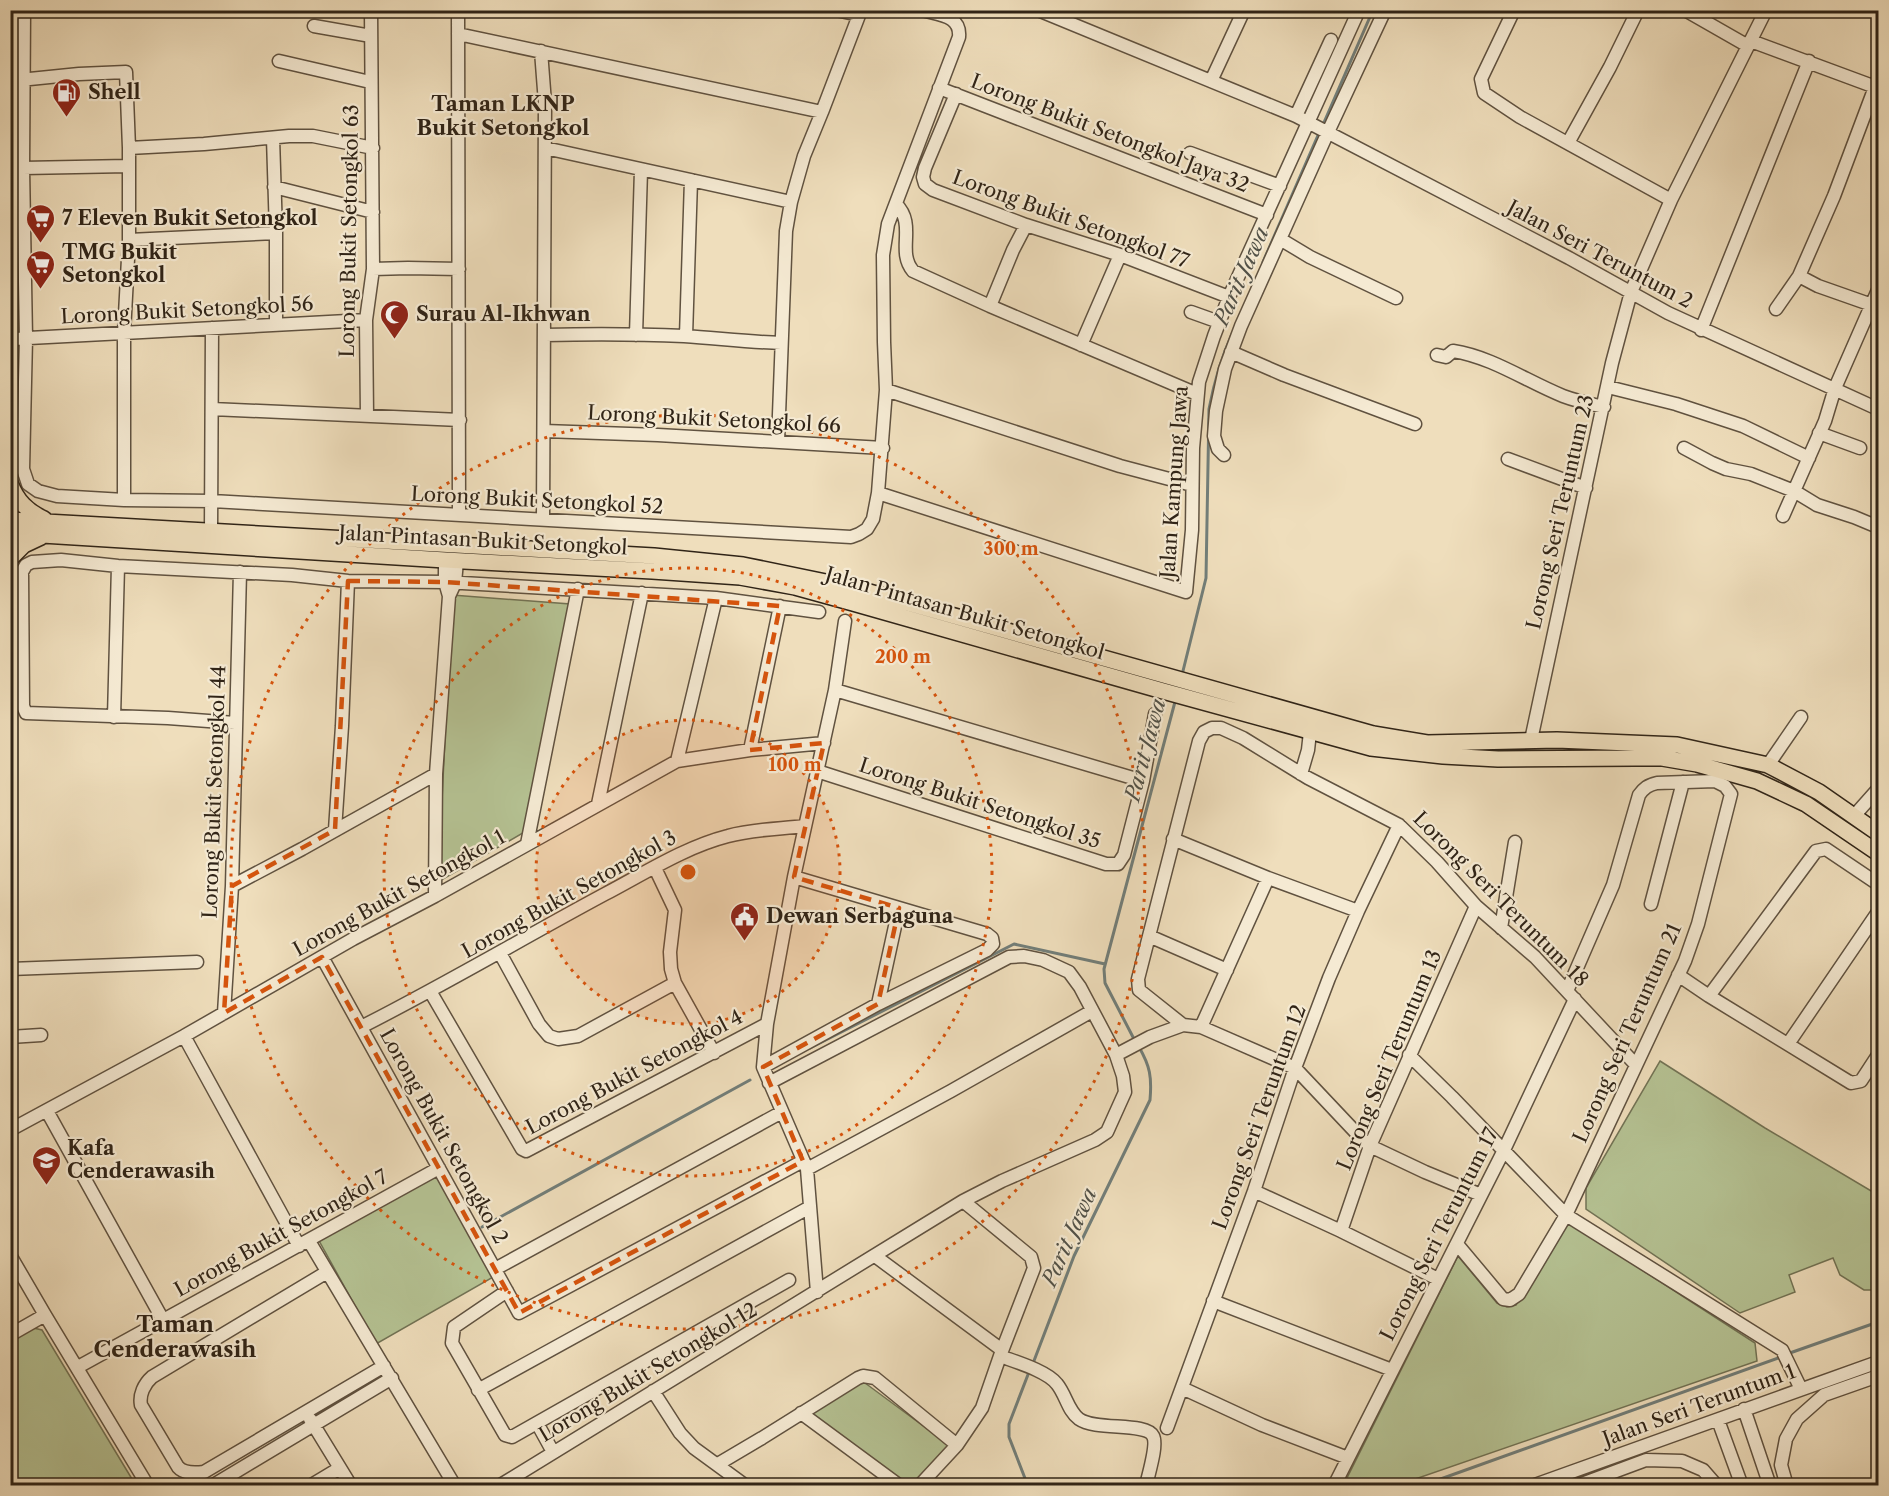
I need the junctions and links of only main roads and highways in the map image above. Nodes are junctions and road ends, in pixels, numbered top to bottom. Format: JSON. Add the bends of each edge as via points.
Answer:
{"nodes":[{"id":1,"x":10,"y":483,"type":"edge"},
{"id":2,"x":10,"y":520,"type":"edge"},
{"id":3,"x":46,"y":529,"type":"junction"},
{"id":4,"x":10,"y":533,"type":"edge"},
{"id":5,"x":10,"y":559,"type":"edge"},
{"id":6,"x":1557,"y":740,"type":"junction"},
{"id":7,"x":1562,"y":759,"type":"junction"},
{"id":8,"x":1878,"y":833,"type":"edge"},
{"id":9,"x":1878,"y":853,"type":"edge"}],
"edges":[{"from":1,"to":3,"type":"main road","via":[[14,495]]},
{"from":2,"to":3,"type":"main road","name":"Jalan Pintasan Bukit Setongkol"},
{"from":3,"to":4,"type":"main road","name":"Jalan Pintasan Bukit Setongkol"},
{"from":3,"to":5,"type":"main road"},
{"from":3,"to":6,"type":"main road","name":"Jalan Pintasan Bukit Setongkol","via":[[211,527],[654,555],[743,565],[855,588],[1373,734],[1427,742]]},
{"from":3,"to":7,"type":"main road","name":"Jalan Pintasan Bukit Setongkol","via":[[451,561],[740,577],[795,587],[1371,748],[1443,756]]},
{"from":6,"to":7,"type":"main road","via":[[1556,750]]},
{"from":6,"to":8,"type":"main road","name":"Jalan Pintasan Bukit Setongkol","via":[[1677,745],[1768,765],[1819,792]]},
{"from":7,"to":9,"type":"main road","name":"Jalan Pintasan Bukit Setongkol","via":[[1662,758],[1757,781],[1806,804]]}]}
